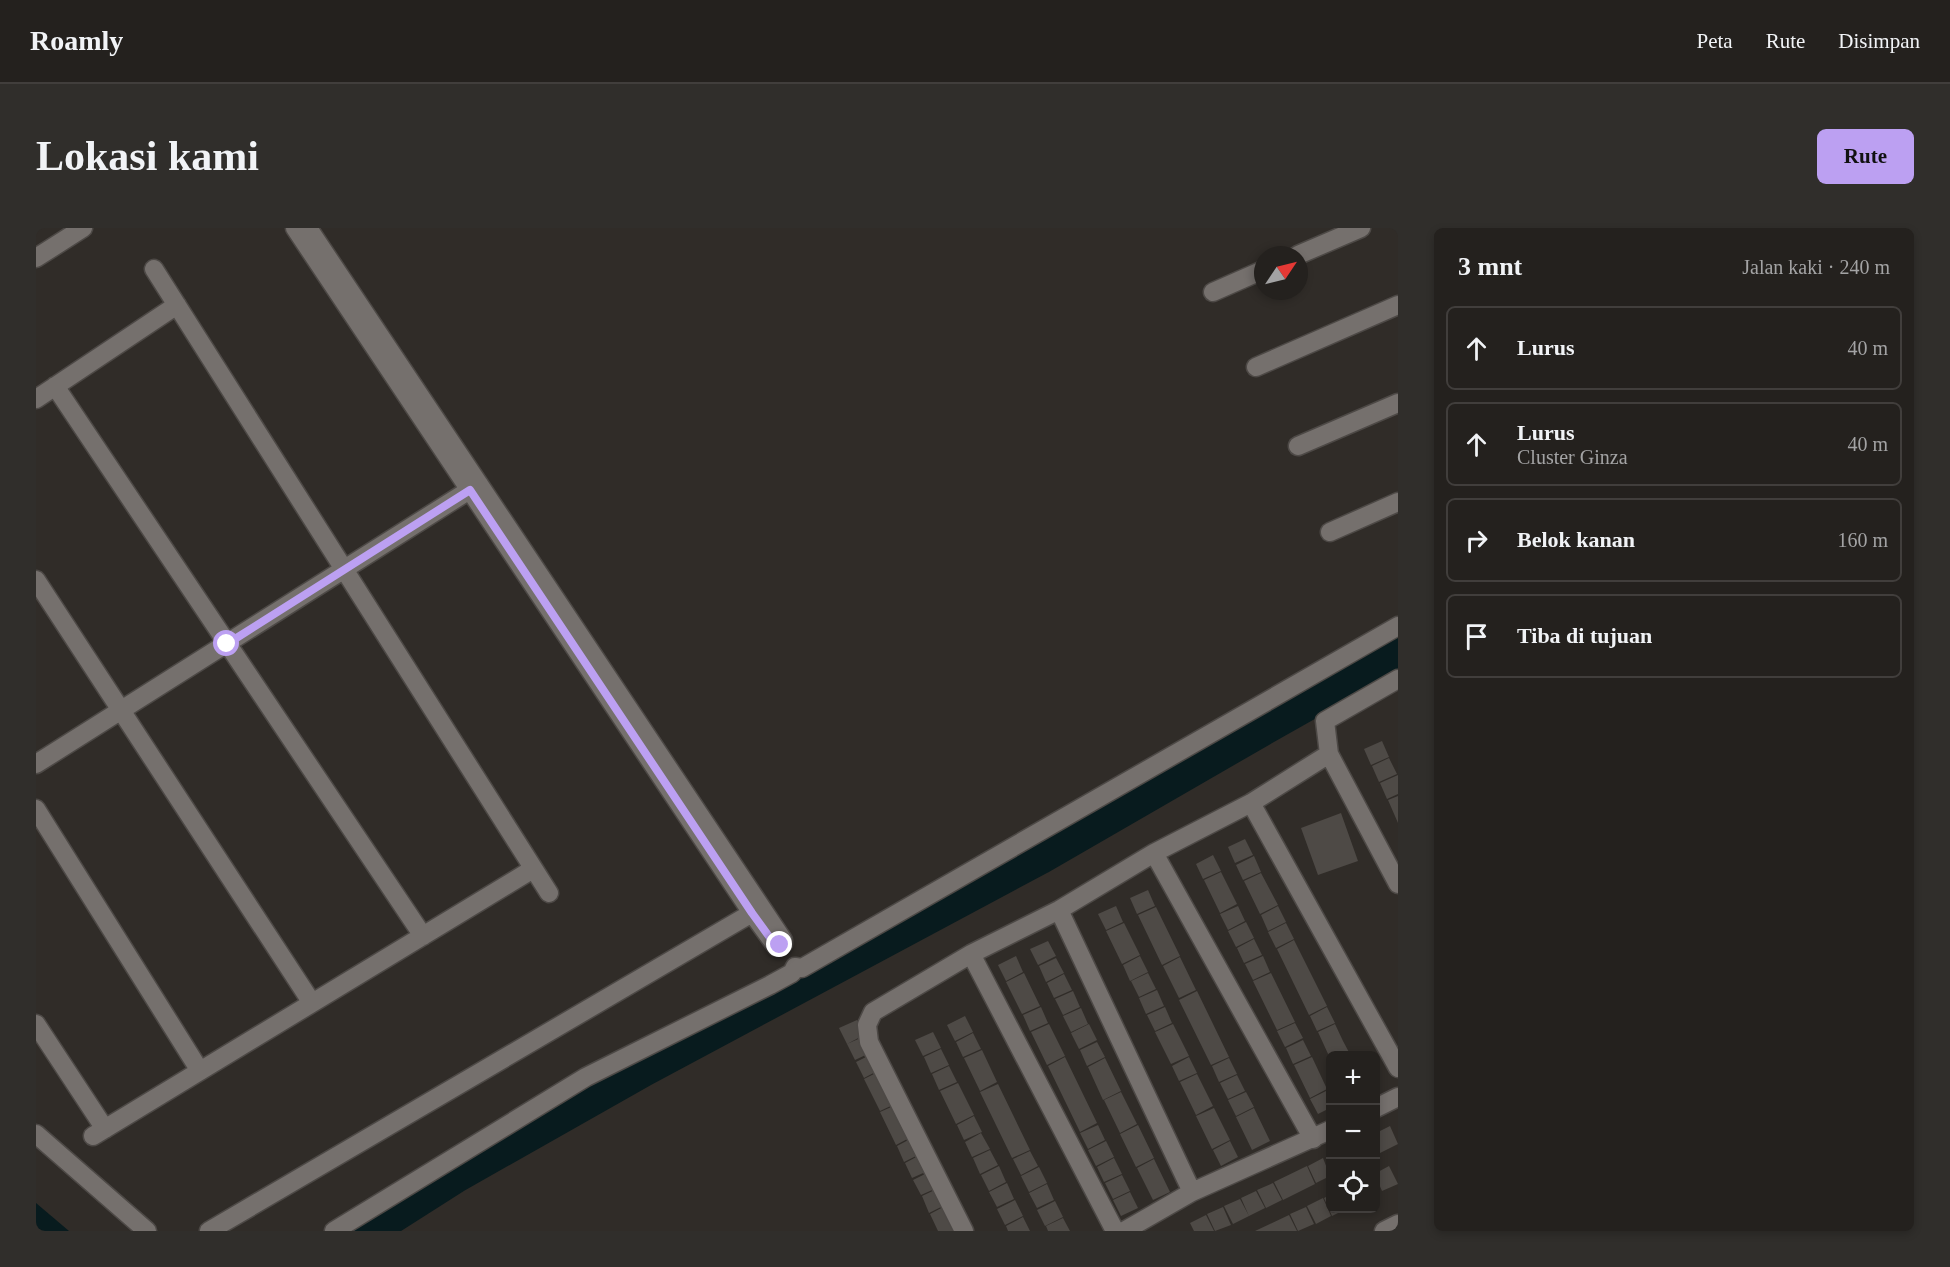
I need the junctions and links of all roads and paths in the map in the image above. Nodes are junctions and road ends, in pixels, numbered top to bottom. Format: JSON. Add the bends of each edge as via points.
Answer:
{"nodes":[{"id":1,"x":63,"y":228,"type":"edge"},
{"id":2,"x":83,"y":228,"type":"edge"},
{"id":3,"x":295,"y":228,"type":"edge"},
{"id":4,"x":308,"y":228,"type":"edge"},
{"id":5,"x":1361,"y":228,"type":"edge"},
{"id":6,"x":36,"y":245,"type":"edge"},
{"id":7,"x":1308,"y":251,"type":"edge"},
{"id":8,"x":36,"y":258,"type":"edge"},
{"id":9,"x":154,"y":269,"type":"dead end"},
{"id":10,"x":1254,"y":274,"type":"edge"},
{"id":11,"x":1213,"y":292,"type":"dead end"},
{"id":12,"x":177,"y":305,"type":"junction"},
{"id":13,"x":1398,"y":306,"type":"edge"},
{"id":14,"x":1256,"y":367,"type":"dead end"},
{"id":15,"x":55,"y":386,"type":"junction"},
{"id":16,"x":36,"y":399,"type":"edge"},
{"id":17,"x":1398,"y":403,"type":"edge"},
{"id":18,"x":1299,"y":446,"type":"dead end"},
{"id":19,"x":474,"y":487,"type":"junction"},
{"id":20,"x":1398,"y":502,"type":"edge"},
{"id":21,"x":1330,"y":532,"type":"dead end"},
{"id":22,"x":344,"y":570,"type":"junction"},
{"id":23,"x":36,"y":580,"type":"edge"},
{"id":24,"x":1398,"y":626,"type":"edge"},
{"id":25,"x":227,"y":644,"type":"junction"},
{"id":26,"x":1398,"y":680,"type":"edge"},
{"id":27,"x":121,"y":711,"type":"junction"},
{"id":28,"x":1329,"y":754,"type":"junction"},
{"id":29,"x":36,"y":764,"type":"edge"},
{"id":30,"x":1251,"y":803,"type":"junction"},
{"id":31,"x":36,"y":809,"type":"edge"},
{"id":32,"x":1154,"y":853,"type":"junction"},
{"id":33,"x":533,"y":869,"type":"junction"},
{"id":34,"x":1398,"y":884,"type":"edge"},
{"id":35,"x":549,"y":893,"type":"dead end"},
{"id":36,"x":1059,"y":910,"type":"junction"},
{"id":37,"x":752,"y":913,"type":"junction"},
{"id":38,"x":423,"y":936,"type":"junction"},
{"id":39,"x":780,"y":945,"type":"junction"},
{"id":40,"x":971,"y":954,"type":"junction"},
{"id":41,"x":795,"y":967,"type":"junction"},
{"id":42,"x":312,"y":1003,"type":"junction"},
{"id":43,"x":36,"y":1024,"type":"edge"},
{"id":44,"x":1398,"y":1068,"type":"edge"},
{"id":45,"x":200,"y":1071,"type":"junction"},
{"id":46,"x":1398,"y":1097,"type":"edge"},
{"id":47,"x":1380,"y":1106,"type":"edge"},
{"id":48,"x":1326,"y":1132,"type":"edge"},
{"id":49,"x":36,"y":1134,"type":"edge"},
{"id":50,"x":1314,"y":1139,"type":"junction"},
{"id":51,"x":1192,"y":1192,"type":"junction"},
{"id":52,"x":1398,"y":1224,"type":"edge"},
{"id":53,"x":147,"y":1231,"type":"edge"},
{"id":54,"x":209,"y":1231,"type":"edge"},
{"id":55,"x":334,"y":1231,"type":"edge"},
{"id":56,"x":964,"y":1231,"type":"edge"},
{"id":57,"x":1115,"y":1231,"type":"edge"},
{"id":58,"x":1124,"y":1231,"type":"edge"},
{"id":59,"x":1384,"y":1231,"type":"edge"}],
"edges":[{"from":1,"to":6,"type":"street"},
{"from":2,"to":8,"type":"street"},
{"from":3,"to":19,"type":"street"},
{"from":4,"to":19,"type":"street"},
{"from":5,"to":7,"type":"street"},
{"from":9,"to":12,"type":"street"},
{"from":10,"to":11,"type":"street"},
{"from":12,"to":15,"type":"street"},
{"from":12,"to":22,"type":"street"},
{"from":13,"to":14,"type":"street"},
{"from":15,"to":16,"type":"street"},
{"from":15,"to":25,"type":"street"},
{"from":17,"to":18,"type":"street"},
{"from":19,"to":22,"type":"street"},
{"from":19,"to":37,"type":"street"},
{"from":19,"to":39,"type":"street","via":[[783,940]]},
{"from":20,"to":21,"type":"street"},
{"from":22,"to":25,"type":"street"},
{"from":22,"to":33,"type":"street"},
{"from":23,"to":27,"type":"street"},
{"from":24,"to":41,"type":"street","via":[[802,968]]},
{"from":25,"to":27,"type":"street"},
{"from":25,"to":38,"type":"street"},
{"from":26,"to":28,"type":"street","via":[[1325,721]]},
{"from":27,"to":29,"type":"street"},
{"from":27,"to":42,"type":"street"},
{"from":28,"to":30,"type":"street"},
{"from":28,"to":34,"type":"street"},
{"from":30,"to":32,"type":"street"},
{"from":30,"to":44,"type":"street"},
{"from":31,"to":45,"type":"street"},
{"from":32,"to":36,"type":"street"},
{"from":32,"to":50,"type":"street"},
{"from":33,"to":35,"type":"street"},
{"from":33,"to":38,"type":"street"},
{"from":36,"to":40,"type":"street"},
{"from":36,"to":51,"type":"street"},
{"from":37,"to":39,"type":"street","via":[[776,946]]},
{"from":37,"to":54,"type":"street"},
{"from":38,"to":42,"type":"street"},
{"from":39,"to":41,"type":"street"},
{"from":40,"to":56,"type":"street","via":[[873,1012],[867,1026],[870,1042]]},
{"from":40,"to":57,"type":"street"},
{"from":41,"to":55,"type":"street","via":[[770,986],[586,1077]]},
{"from":42,"to":45,"type":"street"},
{"from":43,"to":45,"type":"street","via":[[99,1132]]},
{"from":46,"to":47,"type":"street"},
{"from":48,"to":50,"type":"street"},
{"from":49,"to":53,"type":"street"},
{"from":50,"to":51,"type":"street"},
{"from":51,"to":58,"type":"street"},
{"from":52,"to":59,"type":"street"}]}
